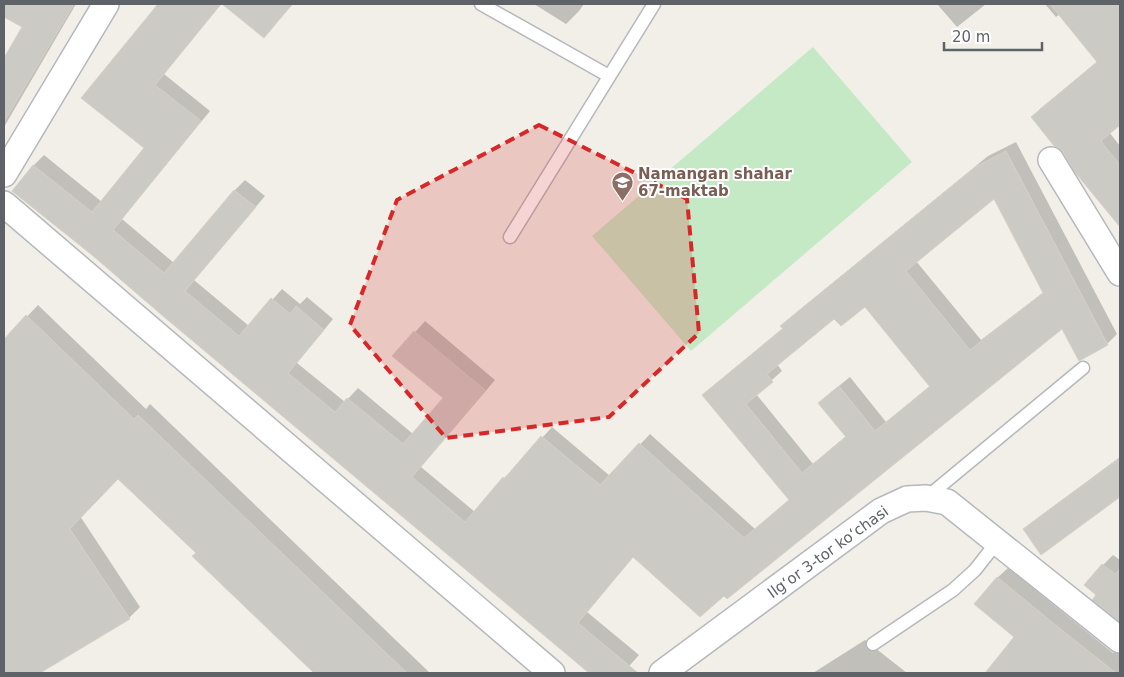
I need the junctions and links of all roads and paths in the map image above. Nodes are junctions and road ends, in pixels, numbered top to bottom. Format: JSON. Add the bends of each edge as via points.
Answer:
{"nodes":[{"id":1,"x":106,"y":4,"type":"edge"},
{"id":2,"x":481,"y":4,"type":"edge"},
{"id":3,"x":654,"y":4,"type":"edge"},
{"id":4,"x":609,"y":76,"type":"junction"},
{"id":5,"x":1051,"y":160,"type":"dead end"},
{"id":6,"x":4,"y":174,"type":"edge"},
{"id":7,"x":4,"y":204,"type":"edge"},
{"id":8,"x":510,"y":237,"type":"dead end"},
{"id":9,"x":1120,"y":273,"type":"edge"},
{"id":10,"x":1083,"y":368,"type":"dead end"},
{"id":11,"x":926,"y":498,"type":"junction"},
{"id":12,"x":997,"y":542,"type":"junction"},
{"id":13,"x":1120,"y":640,"type":"edge"},
{"id":14,"x":873,"y":644,"type":"dead end"},
{"id":15,"x":552,"y":673,"type":"edge"},
{"id":16,"x":662,"y":673,"type":"edge"}],
"edges":[{"from":1,"to":6,"type":"street"},
{"from":2,"to":4,"type":"lane"},
{"from":3,"to":4,"type":"lane"},
{"from":4,"to":8,"type":"lane"},
{"from":5,"to":9,"type":"street"},
{"from":7,"to":15,"type":"street"},
{"from":10,"to":11,"type":"lane"},
{"from":11,"to":12,"type":"street","name":"Ilgʻor 3-tor koʻchasi","via":[[946,502]]},
{"from":11,"to":16,"type":"street","name":"Ilgʻor 3-tor koʻchasi","via":[[907,499],[881,511]]},
{"from":12,"to":13,"type":"street","name":"Ilgʻor 3-tor koʻchasi"},
{"from":12,"to":14,"type":"lane","via":[[975,570],[953,590]]}]}
